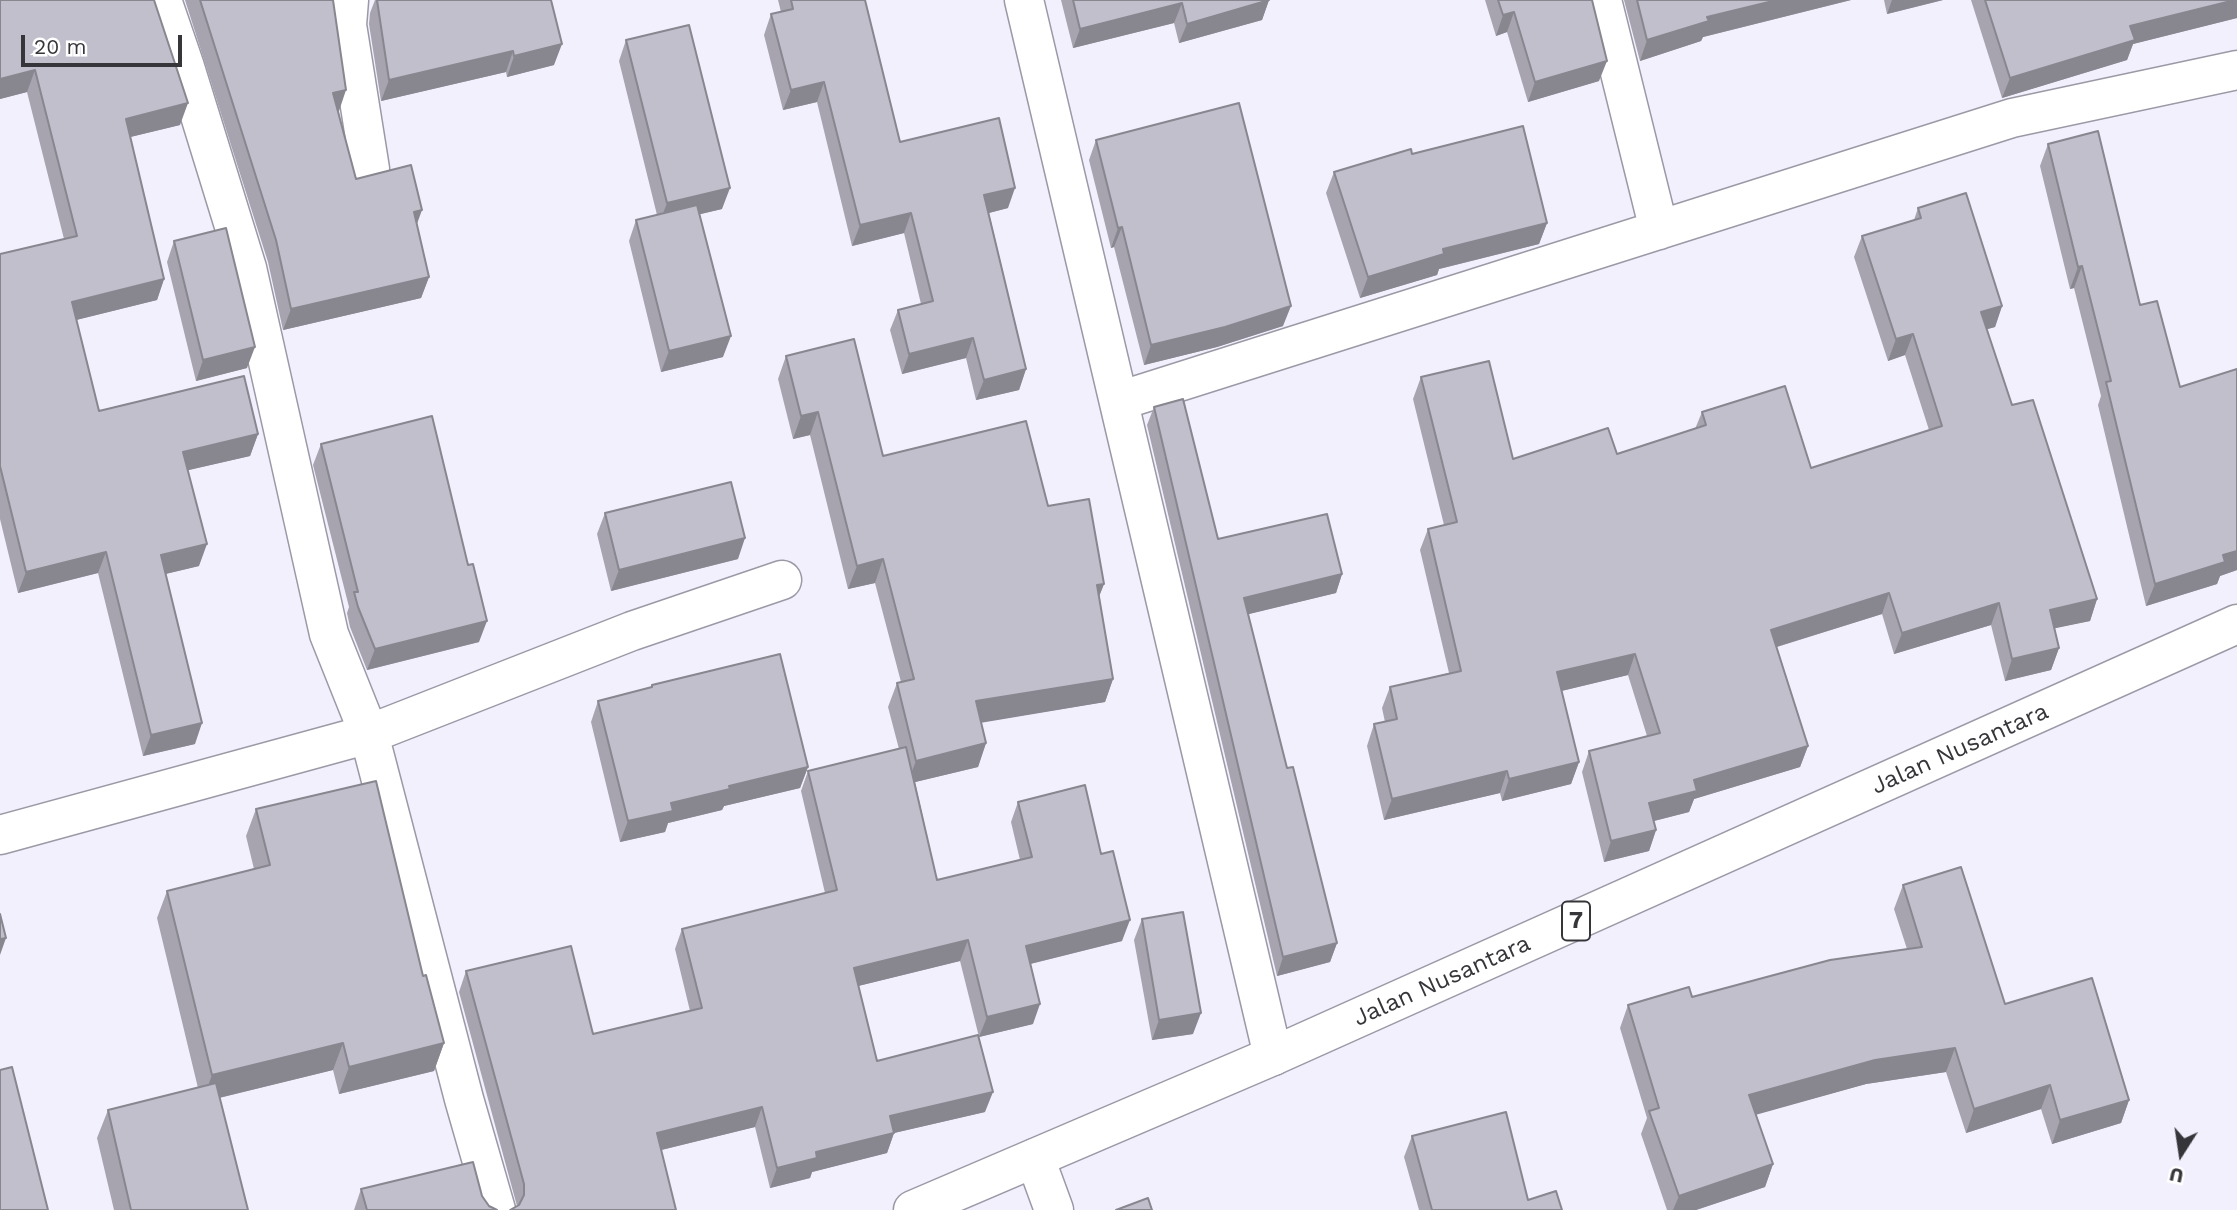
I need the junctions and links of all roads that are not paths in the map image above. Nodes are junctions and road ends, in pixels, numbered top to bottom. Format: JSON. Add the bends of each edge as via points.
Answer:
{"nodes":[{"id":1,"x":162,"y":0,"type":"edge"},
{"id":2,"x":349,"y":0,"type":"edge"},
{"id":3,"x":1024,"y":0,"type":"edge"},
{"id":4,"x":1602,"y":0,"type":"edge"},
{"id":5,"x":2237,"y":70,"type":"edge"},
{"id":6,"x":370,"y":169,"type":"dead end"},
{"id":7,"x":1659,"y":230,"type":"junction"},
{"id":8,"x":1119,"y":401,"type":"junction"},
{"id":9,"x":782,"y":580,"type":"dead end"},
{"id":10,"x":2237,"y":624,"type":"edge"},
{"id":11,"x":369,"y":734,"type":"junction"},
{"id":12,"x":0,"y":835,"type":"edge"},
{"id":13,"x":1273,"y":1056,"type":"junction"},
{"id":14,"x":1035,"y":1158,"type":"junction"},
{"id":15,"x":496,"y":1210,"type":"edge"},
{"id":16,"x":913,"y":1210,"type":"edge"},
{"id":17,"x":1054,"y":1210,"type":"edge"}],
"edges":[{"from":1,"to":11,"type":"main road","via":[[247,268],[329,634]]},
{"from":2,"to":6,"type":"main road","via":[[347,25]]},
{"from":3,"to":8,"type":"main road"},
{"from":4,"to":7,"type":"main road"},
{"from":5,"to":7,"type":"main road","via":[[2012,118]]},
{"from":7,"to":8,"type":"main road"},
{"from":8,"to":13,"type":"main road"},
{"from":9,"to":11,"type":"main road","via":[[632,631]]},
{"from":10,"to":13,"type":"main road","name":"Jalan Nusantara","number":"7"},
{"from":11,"to":12,"type":"main road"},
{"from":11,"to":15,"type":"main road"},
{"from":13,"to":14,"type":"main road","name":"Jalan Nusantara","number":"7"},
{"from":14,"to":16,"type":"main road","name":"Jalan Nusantara","number":"7"},
{"from":14,"to":17,"type":"main road"}]}
